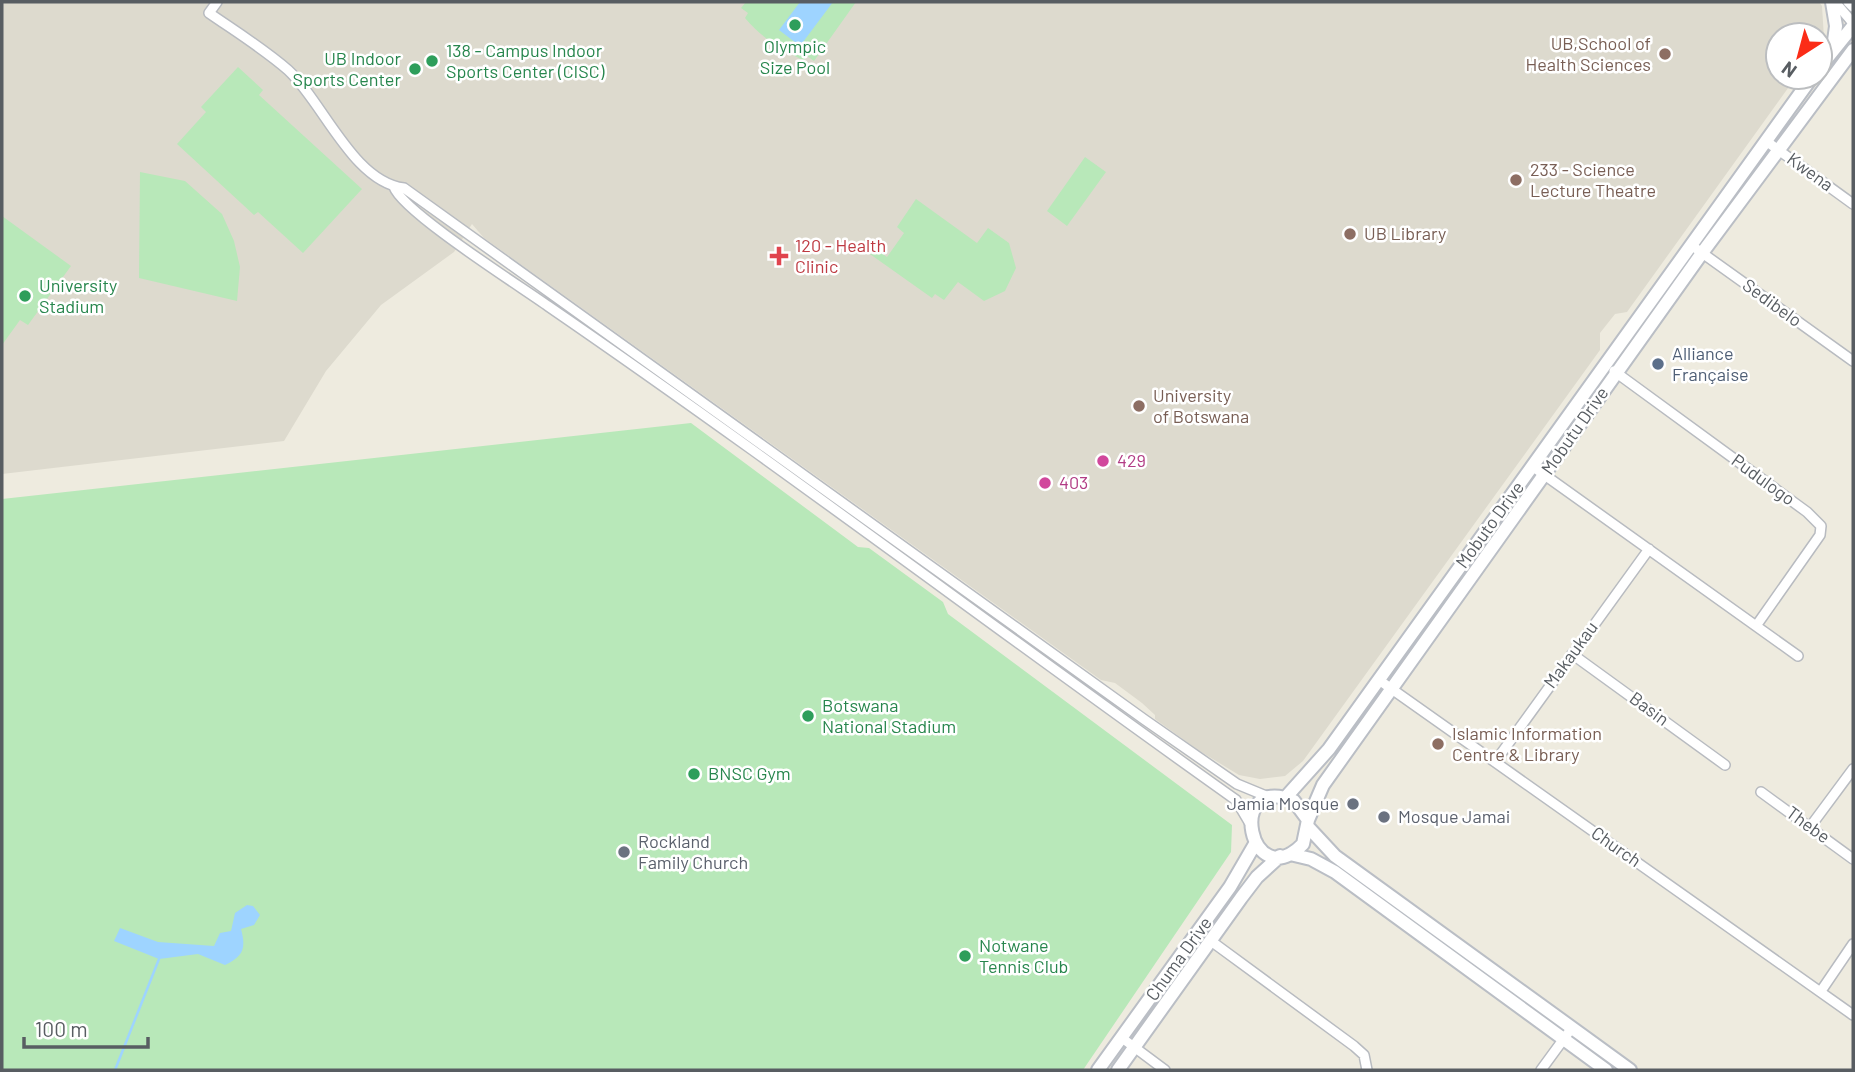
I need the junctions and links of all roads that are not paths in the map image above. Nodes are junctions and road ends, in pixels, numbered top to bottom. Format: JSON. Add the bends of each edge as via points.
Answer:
{"nodes":[{"id":1,"x":217,"y":2,"type":"edge"},
{"id":2,"x":1834,"y":2,"type":"edge"},
{"id":3,"x":1848,"y":2,"type":"edge"},
{"id":4,"x":1853,"y":7,"type":"edge"},
{"id":5,"x":1853,"y":24,"type":"edge"},
{"id":6,"x":1834,"y":39,"type":"edge"},
{"id":7,"x":1834,"y":49,"type":"edge"},
{"id":8,"x":1852,"y":54,"type":"edge"},
{"id":9,"x":1802,"y":91,"type":"edge"},
{"id":10,"x":1766,"y":141,"type":"junction"},
{"id":11,"x":1778,"y":149,"type":"junction"},
{"id":12,"x":394,"y":187,"type":"junction"},
{"id":13,"x":1853,"y":204,"type":"edge"},
{"id":14,"x":488,"y":247,"type":"junction"},
{"id":15,"x":1697,"y":249,"type":"junction"},
{"id":16,"x":480,"y":258,"type":"junction"},
{"id":17,"x":613,"y":336,"type":"junction"},
{"id":18,"x":606,"y":345,"type":"junction"},
{"id":19,"x":1619,"y":345,"type":"junction"},
{"id":20,"x":1630,"y":354,"type":"junction"},
{"id":21,"x":1853,"y":361,"type":"edge"},
{"id":22,"x":1606,"y":364,"type":"junction"},
{"id":23,"x":1616,"y":373,"type":"junction"},
{"id":24,"x":1532,"y":466,"type":"junction"},
{"id":25,"x":1544,"y":474,"type":"junction"},
{"id":26,"x":1649,"y":549,"type":"junction"},
{"id":27,"x":1756,"y":626,"type":"junction"},
{"id":28,"x":1572,"y":654,"type":"junction"},
{"id":29,"x":1798,"y":656,"type":"dead end"},
{"id":30,"x":1379,"y":680,"type":"junction"},
{"id":31,"x":1391,"y":689,"type":"junction"},
{"id":32,"x":1495,"y":762,"type":"junction"},
{"id":33,"x":1726,"y":765,"type":"dead end"},
{"id":34,"x":1853,"y":769,"type":"edge"},
{"id":35,"x":1762,"y":792,"type":"dead end"},
{"id":36,"x":1286,"y":797,"type":"junction"},
{"id":37,"x":1271,"y":798,"type":"junction"},
{"id":38,"x":1249,"y":822,"type":"junction"},
{"id":39,"x":1308,"y":824,"type":"junction"},
{"id":40,"x":1810,"y":827,"type":"junction"},
{"id":41,"x":1255,"y":844,"type":"junction"},
{"id":42,"x":1285,"y":855,"type":"junction"},
{"id":43,"x":1853,"y":859,"type":"edge"},
{"id":44,"x":1211,"y":942,"type":"junction"},
{"id":45,"x":1853,"y":944,"type":"edge"},
{"id":46,"x":1821,"y":991,"type":"junction"},
{"id":47,"x":1853,"y":1015,"type":"edge"},
{"id":48,"x":1571,"y":1029,"type":"junction"},
{"id":49,"x":1122,"y":1038,"type":"junction"},
{"id":50,"x":1563,"y":1040,"type":"junction"},
{"id":51,"x":1135,"y":1047,"type":"junction"},
{"id":52,"x":1098,"y":1070,"type":"edge"},
{"id":53,"x":1118,"y":1070,"type":"edge"},
{"id":54,"x":1165,"y":1070,"type":"edge"},
{"id":55,"x":1367,"y":1070,"type":"edge"},
{"id":56,"x":1541,"y":1070,"type":"edge"},
{"id":57,"x":1606,"y":1070,"type":"edge"},
{"id":58,"x":1630,"y":1070,"type":"edge"}],
"edges":[{"from":1,"to":12,"type":"street","via":[[209,13],[287,69],[355,156]]},
{"from":2,"to":5,"type":"street"},
{"from":2,"to":6,"type":"main road"},
{"from":3,"to":4,"type":"street"},
{"from":5,"to":7,"type":"main road"},
{"from":8,"to":11,"type":"main road","name":"Mobutu Drive"},
{"from":9,"to":10,"type":"main road","name":"Mobuto Drive"},
{"from":10,"to":11,"type":"street","name":"Kwena"},
{"from":10,"to":15,"type":"main road","name":"Mobuto Drive"},
{"from":11,"to":13,"type":"street","name":"Kwena"},
{"from":11,"to":15,"type":"main road","name":"Mobutu Drive"},
{"from":12,"to":14,"type":"street","via":[[404,188]]},
{"from":12,"to":16,"type":"street","via":[[403,201]]},
{"from":14,"to":16,"type":"street"},
{"from":14,"to":17,"type":"street"},
{"from":15,"to":19,"type":"main road","name":"Mobuto Drive"},
{"from":15,"to":20,"type":"main road","name":"Mobutu Drive"},
{"from":15,"to":21,"type":"street","name":"Sedibelo"},
{"from":16,"to":18,"type":"street"},
{"from":17,"to":18,"type":"street"},
{"from":17,"to":37,"type":"street","via":[[1155,727],[1237,784]]},
{"from":18,"to":38,"type":"street","via":[[1236,800]]},
{"from":19,"to":20,"type":"main road"},
{"from":19,"to":22,"type":"main road","name":"Mobuto Drive"},
{"from":20,"to":23,"type":"main road","name":"Mobutu Drive"},
{"from":22,"to":23,"type":"street","name":"Pudulogo"},
{"from":22,"to":24,"type":"main road","name":"Mobuto Drive"},
{"from":23,"to":25,"type":"main road","name":"Mobutu Drive"},
{"from":23,"to":27,"type":"street","name":"Pudulogo","via":[[1821,526],[1820,536]]},
{"from":24,"to":25,"type":"street"},
{"from":24,"to":30,"type":"main road","name":"Mobuto Drive"},
{"from":25,"to":26,"type":"street"},
{"from":25,"to":31,"type":"main road","name":"Mobutu Drive"},
{"from":26,"to":27,"type":"street"},
{"from":26,"to":28,"type":"street","name":"Makaukau"},
{"from":27,"to":29,"type":"street"},
{"from":28,"to":32,"type":"street","name":"Makaukau"},
{"from":28,"to":33,"type":"street","name":"Basin"},
{"from":30,"to":31,"type":"street","name":"Church"},
{"from":30,"to":36,"type":"main road","name":"Mobuto Drive","via":[[1316,766]]},
{"from":31,"to":32,"type":"street","name":"Church"},
{"from":31,"to":39,"type":"main road","name":"Mobutu Drive","via":[[1323,785]]},
{"from":32,"to":46,"type":"street","name":"Church"},
{"from":34,"to":40,"type":"street"},
{"from":35,"to":40,"type":"street","name":"Thebe"},
{"from":36,"to":37,"type":"main road"},
{"from":36,"to":39,"type":"main road","via":[[1300,806]]},
{"from":37,"to":38,"type":"main road","via":[[1256,807]]},
{"from":38,"to":41,"type":"main road"},
{"from":39,"to":42,"type":"main road","via":[[1303,844]]},
{"from":39,"to":48,"type":"main road","via":[[1335,856]]},
{"from":40,"to":43,"type":"street","name":"Thebe"},
{"from":41,"to":42,"type":"main road","via":[[1270,855]]},
{"from":41,"to":49,"type":"main road","name":"Chuma Drive","via":[[1230,887]]},
{"from":42,"to":44,"type":"main road","name":"Chuma Drive","via":[[1257,877]]},
{"from":42,"to":50,"type":"main road","via":[[1311,859],[1335,872]]},
{"from":44,"to":51,"type":"main road","name":"Chuma Drive"},
{"from":44,"to":55,"type":"street","via":[[1354,1046],[1364,1055]]},
{"from":45,"to":46,"type":"street"},
{"from":46,"to":47,"type":"street","name":"Church"},
{"from":48,"to":50,"type":"street"},
{"from":48,"to":58,"type":"main road"},
{"from":49,"to":51,"type":"street"},
{"from":49,"to":52,"type":"main road","name":"Chuma Drive"},
{"from":50,"to":56,"type":"street"},
{"from":50,"to":57,"type":"main road"},
{"from":51,"to":53,"type":"main road","name":"Chuma Drive"},
{"from":51,"to":54,"type":"street"}]}
